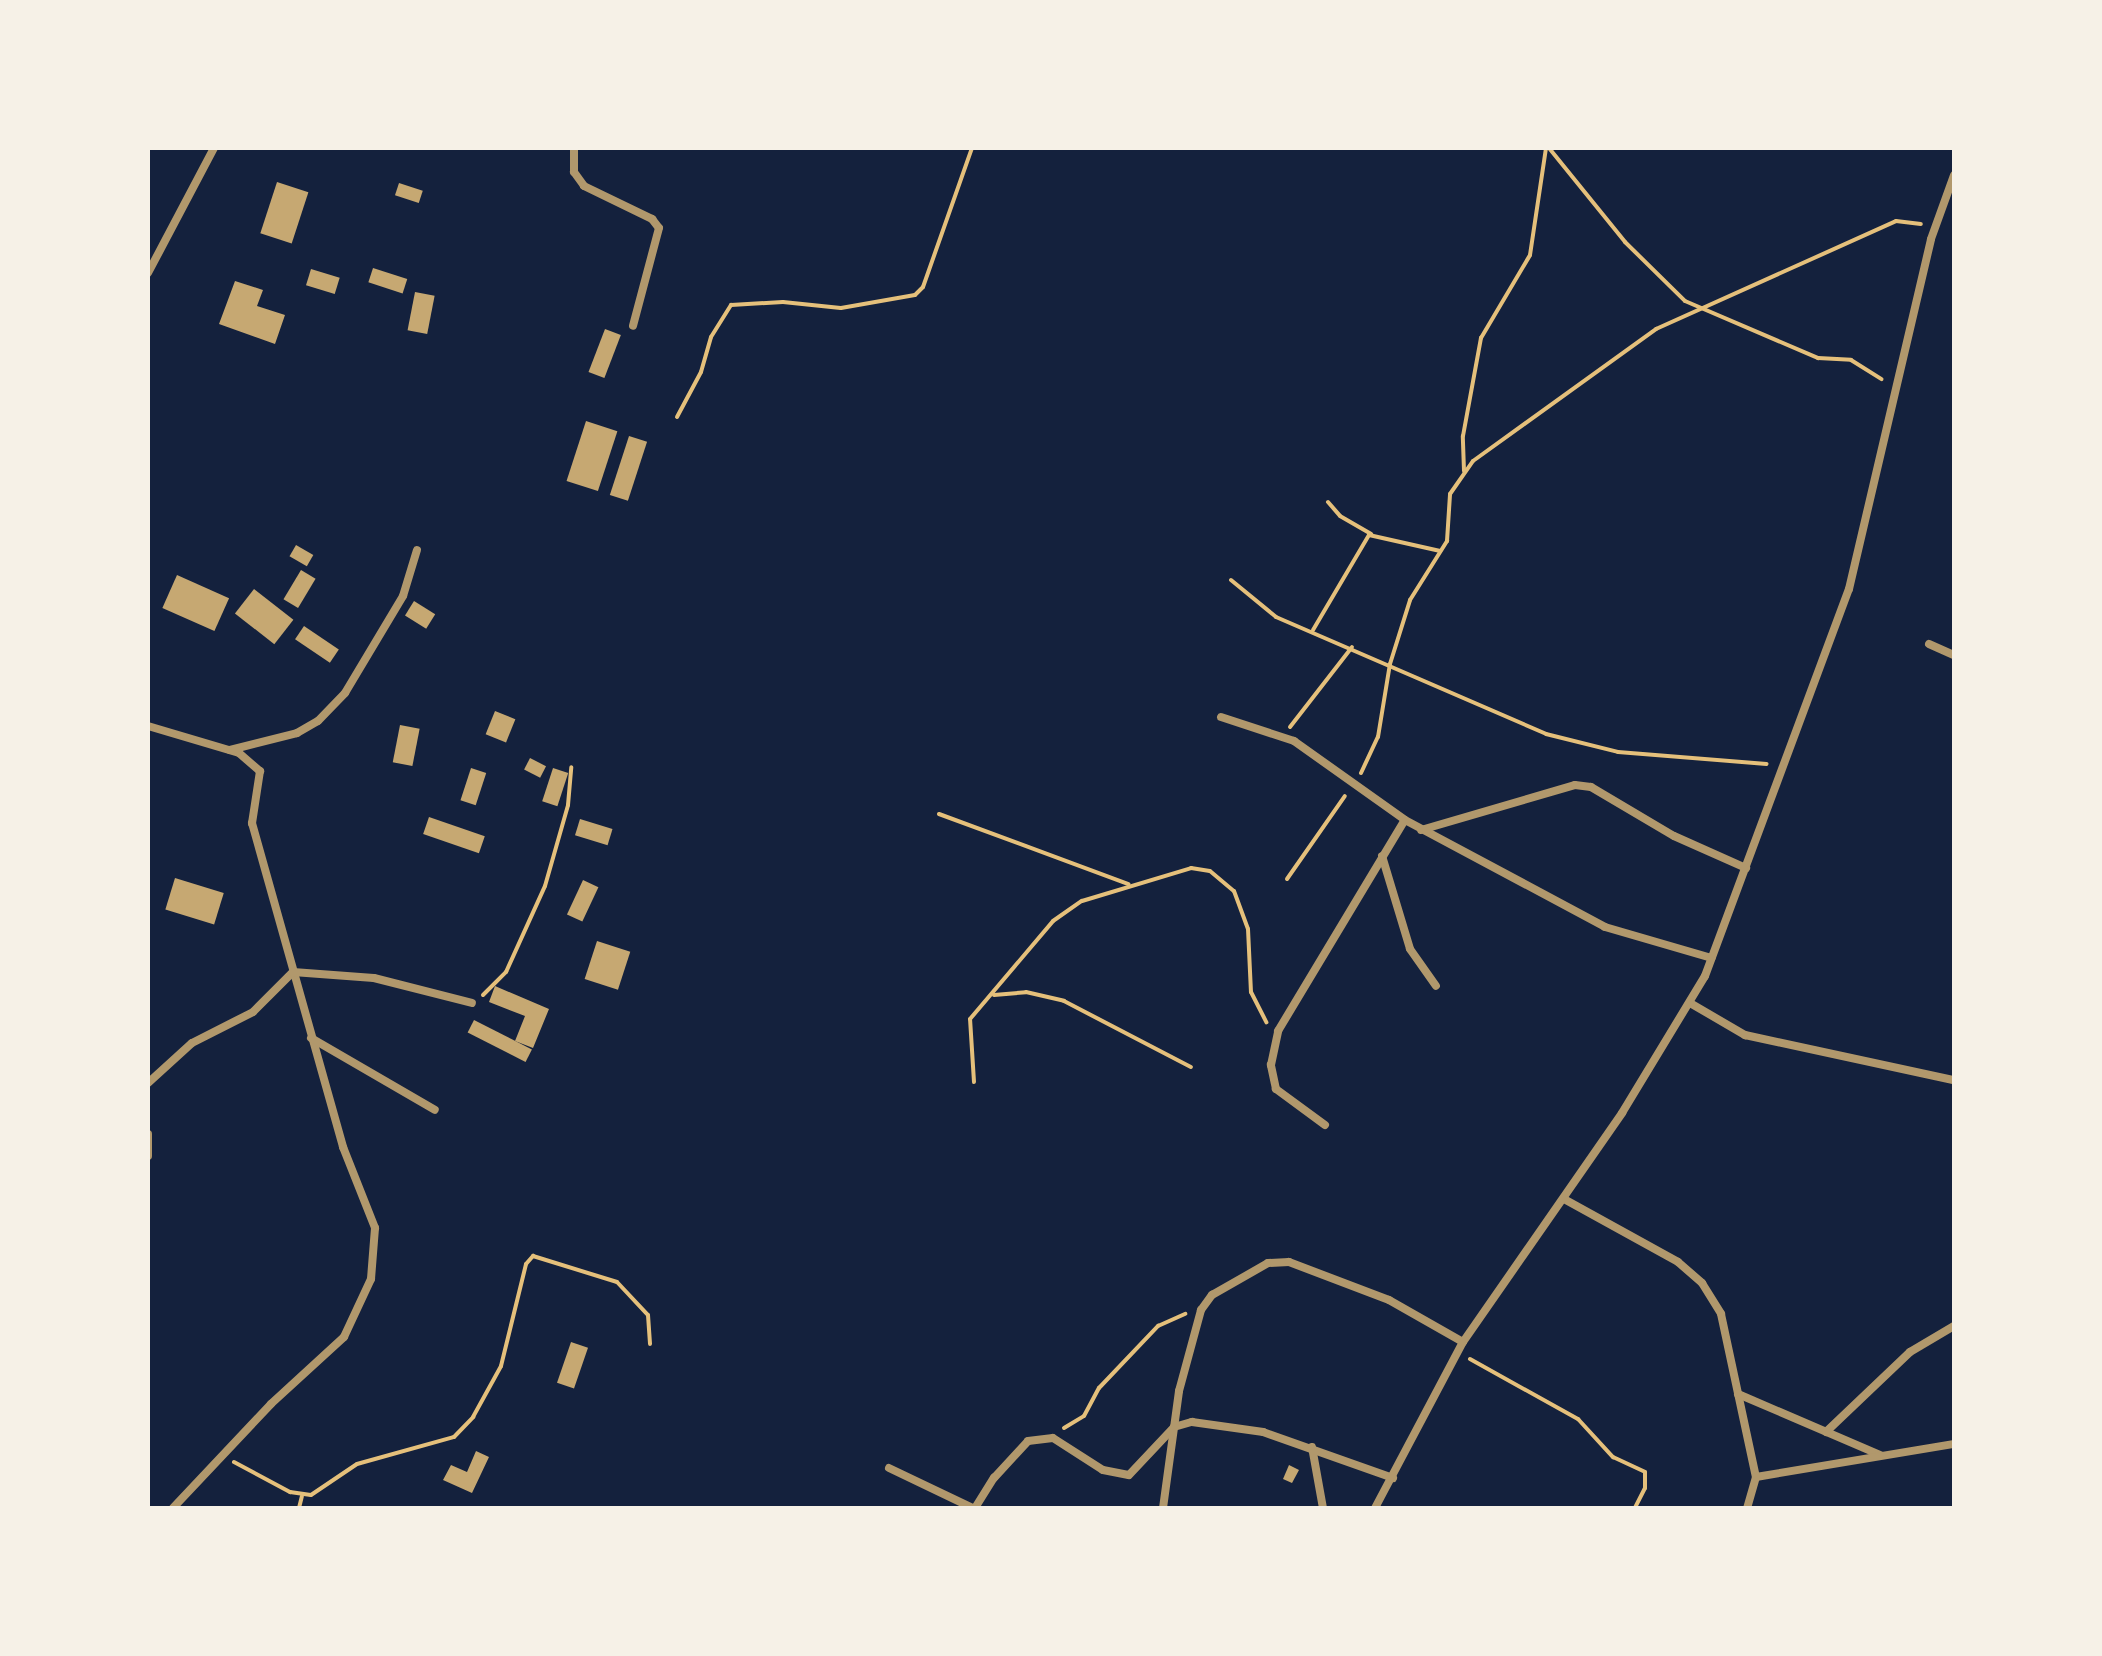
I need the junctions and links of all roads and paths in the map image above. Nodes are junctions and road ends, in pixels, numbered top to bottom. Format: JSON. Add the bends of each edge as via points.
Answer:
{"nodes":[{"id":1,"x":214,"y":148,"type":"edge"},
{"id":2,"x":574,"y":148,"type":"edge"},
{"id":3,"x":972,"y":148,"type":"edge"},
{"id":4,"x":1548,"y":148,"type":"edge"},
{"id":5,"x":1954,"y":175,"type":"edge"},
{"id":6,"x":1950,"y":199,"type":"edge"},
{"id":7,"x":1936,"y":225,"type":"junction"},
{"id":8,"x":148,"y":273,"type":"edge"},
{"id":9,"x":1699,"y":309,"type":"junction"},
{"id":10,"x":633,"y":326,"type":"dead end"},
{"id":11,"x":1897,"y":389,"type":"junction"},
{"id":12,"x":677,"y":417,"type":"dead end"},
{"id":13,"x":1464,"y":471,"type":"junction"},
{"id":14,"x":1328,"y":502,"type":"dead end"},
{"id":15,"x":1371,"y":534,"type":"junction"},
{"id":16,"x":417,"y":550,"type":"dead end"},
{"id":17,"x":1440,"y":551,"type":"junction"},
{"id":18,"x":1231,"y":580,"type":"dead end"},
{"id":19,"x":1313,"y":630,"type":"junction"},
{"id":20,"x":1929,"y":644,"type":"dead end"},
{"id":21,"x":1352,"y":647,"type":"junction"},
{"id":22,"x":1954,"y":655,"type":"edge"},
{"id":23,"x":1390,"y":664,"type":"junction"},
{"id":24,"x":1221,"y":717,"type":"dead end"},
{"id":25,"x":148,"y":726,"type":"edge"},
{"id":26,"x":1285,"y":736,"type":"junction"},
{"id":27,"x":229,"y":750,"type":"junction"},
{"id":28,"x":571,"y":767,"type":"dead end"},
{"id":29,"x":1781,"y":768,"type":"junction"},
{"id":30,"x":1352,"y":785,"type":"junction"},
{"id":31,"x":939,"y":814,"type":"dead end"},
{"id":32,"x":1405,"y":820,"type":"junction"},
{"id":33,"x":1421,"y":830,"type":"junction"},
{"id":34,"x":1382,"y":856,"type":"junction"},
{"id":35,"x":1746,"y":868,"type":"junction"},
{"id":36,"x":1287,"y":879,"type":"dead end"},
{"id":37,"x":1130,"y":885,"type":"junction"},
{"id":38,"x":1712,"y":958,"type":"junction"},
{"id":39,"x":293,"y":972,"type":"junction"},
{"id":40,"x":1436,"y":986,"type":"dead end"},
{"id":41,"x":994,"y":995,"type":"junction"},
{"id":42,"x":472,"y":1003,"type":"joint"},
{"id":43,"x":1690,"y":1003,"type":"junction"},
{"id":44,"x":310,"y":1038,"type":"junction"},
{"id":45,"x":1275,"y":1042,"type":"junction"},
{"id":46,"x":1191,"y":1067,"type":"dead end"},
{"id":47,"x":1954,"y":1080,"type":"edge"},
{"id":48,"x":974,"y":1082,"type":"dead end"},
{"id":49,"x":148,"y":1083,"type":"edge"},
{"id":50,"x":435,"y":1110,"type":"dead end"},
{"id":51,"x":1325,"y":1125,"type":"dead end"},
{"id":52,"x":148,"y":1134,"type":"edge"},
{"id":53,"x":148,"y":1156,"type":"edge"},
{"id":54,"x":1564,"y":1199,"type":"junction"},
{"id":55,"x":1205,"y":1304,"type":"junction"},
{"id":56,"x":1954,"y":1326,"type":"edge"},
{"id":57,"x":1463,"y":1342,"type":"junction"},
{"id":58,"x":650,"y":1344,"type":"dead end"},
{"id":59,"x":1457,"y":1353,"type":"junction"},
{"id":60,"x":1738,"y":1394,"type":"junction"},
{"id":61,"x":1174,"y":1427,"type":"junction"},
{"id":62,"x":1826,"y":1432,"type":"junction"},
{"id":63,"x":1045,"y":1437,"type":"junction"},
{"id":64,"x":1954,"y":1444,"type":"edge"},
{"id":65,"x":1312,"y":1447,"type":"junction"},
{"id":66,"x":221,"y":1455,"type":"junction"},
{"id":67,"x":1881,"y":1455,"type":"junction"},
{"id":68,"x":889,"y":1468,"type":"dead end"},
{"id":69,"x":1756,"y":1477,"type":"junction"},
{"id":70,"x":1393,"y":1478,"type":"junction"},
{"id":71,"x":302,"y":1496,"type":"junction"},
{"id":72,"x":173,"y":1508,"type":"edge"},
{"id":73,"x":299,"y":1508,"type":"edge"},
{"id":74,"x":974,"y":1508,"type":"edge"},
{"id":75,"x":1163,"y":1508,"type":"edge"},
{"id":76,"x":1323,"y":1508,"type":"edge"},
{"id":77,"x":1375,"y":1508,"type":"edge"},
{"id":78,"x":1635,"y":1508,"type":"edge"},
{"id":79,"x":1747,"y":1508,"type":"edge"}],
"edges":[{"from":1,"to":8,"type":"street"},
{"from":2,"to":10,"type":"street","via":[[574,172],[584,186],[621,209],[652,219],[659,228]]},
{"from":3,"to":12,"type":"path","via":[[923,287],[915,295],[841,308],[770,301],[731,305],[711,337],[701,372]]},
{"from":4,"to":9,"type":"path","via":[[1625,242]]},
{"from":4,"to":13,"type":"path","via":[[1530,255],[1481,338],[1463,436]]},
{"from":5,"to":6,"type":"street"},
{"from":6,"to":7,"type":"street"},
{"from":7,"to":9,"type":"path","via":[[1896,221]]},
{"from":7,"to":11,"type":"street"},
{"from":9,"to":11,"type":"path","via":[[1818,358],[1851,360]]},
{"from":9,"to":13,"type":"path","via":[[1656,329],[1529,425],[1493,443]]},
{"from":11,"to":29,"type":"street","via":[[1849,589]]},
{"from":13,"to":17,"type":"path","via":[[1450,494],[1450,532]]},
{"from":14,"to":15,"type":"path","via":[[1340,516]]},
{"from":15,"to":17,"type":"path"},
{"from":15,"to":19,"type":"path"},
{"from":16,"to":27,"type":"street","via":[[403,596],[345,693],[318,721],[297,733]]},
{"from":17,"to":23,"type":"path","via":[[1410,600]]},
{"from":18,"to":19,"type":"path","via":[[1276,617]]},
{"from":19,"to":21,"type":"path"},
{"from":20,"to":22,"type":"street"},
{"from":21,"to":23,"type":"path"},
{"from":21,"to":26,"type":"path","via":[[1298,711]]},
{"from":23,"to":29,"type":"path","via":[[1519,724],[1578,743],[1618,752],[1751,759]]},
{"from":23,"to":30,"type":"path","via":[[1378,737]]},
{"from":24,"to":26,"type":"street"},
{"from":25,"to":27,"type":"street"},
{"from":26,"to":30,"type":"street"},
{"from":27,"to":39,"type":"street","via":[[251,758],[260,771],[252,823]]},
{"from":28,"to":42,"type":"path","via":[[568,805],[533,917],[498,984]]},
{"from":29,"to":35,"type":"street"},
{"from":30,"to":32,"type":"street"},
{"from":30,"to":36,"type":"path"},
{"from":31,"to":37,"type":"path"},
{"from":32,"to":33,"type":"street"},
{"from":32,"to":34,"type":"street"},
{"from":33,"to":35,"type":"street","via":[[1575,785],[1591,787],[1674,836]]},
{"from":33,"to":38,"type":"street","via":[[1605,927]]},
{"from":34,"to":40,"type":"street","via":[[1410,949]]},
{"from":34,"to":45,"type":"street","via":[[1284,1013]]},
{"from":35,"to":38,"type":"street"},
{"from":37,"to":41,"type":"path","via":[[1082,901],[1053,921]]},
{"from":37,"to":45,"type":"path","via":[[1191,868],[1225,880],[1248,929],[1251,992]]},
{"from":38,"to":43,"type":"street"},
{"from":39,"to":42,"type":"street","via":[[374,978]]},
{"from":39,"to":44,"type":"street"},
{"from":39,"to":49,"type":"street","via":[[253,1012],[192,1043]]},
{"from":41,"to":46,"type":"path","via":[[1026,992],[1064,1001]]},
{"from":41,"to":48,"type":"path","via":[[969,1023]]},
{"from":43,"to":47,"type":"street","via":[[1745,1035]]},
{"from":43,"to":54,"type":"street"},
{"from":44,"to":50,"type":"street"},
{"from":44,"to":66,"type":"street","via":[[343,1147],[375,1228],[371,1279],[344,1337]]},
{"from":45,"to":51,"type":"street","via":[[1271,1065],[1276,1089]]},
{"from":52,"to":53,"type":"street"},
{"from":54,"to":57,"type":"street"},
{"from":54,"to":60,"type":"street","via":[[1651,1244],[1702,1283],[1721,1314]]},
{"from":55,"to":57,"type":"street","via":[[1268,1263],[1286,1261],[1389,1300]]},
{"from":55,"to":61,"type":"street"},
{"from":55,"to":63,"type":"path","via":[[1158,1326],[1099,1388],[1078,1422]]},
{"from":56,"to":62,"type":"street","via":[[1910,1352]]},
{"from":57,"to":59,"type":"street"},
{"from":58,"to":71,"type":"path","via":[[648,1315],[617,1282],[533,1256],[526,1264],[501,1366],[463,1429],[440,1443],[357,1464]]},
{"from":59,"to":70,"type":"street"},
{"from":59,"to":78,"type":"path","via":[[1578,1419],[1613,1457],[1645,1472],[1645,1488]]},
{"from":60,"to":62,"type":"street"},
{"from":60,"to":69,"type":"street"},
{"from":61,"to":63,"type":"street","via":[[1129,1475],[1103,1470],[1076,1448]]},
{"from":61,"to":65,"type":"street","via":[[1192,1422],[1233,1427]]},
{"from":61,"to":75,"type":"street"},
{"from":62,"to":67,"type":"street"},
{"from":63,"to":74,"type":"street","via":[[1028,1441],[1013,1453]]},
{"from":64,"to":67,"type":"street"},
{"from":65,"to":70,"type":"street"},
{"from":65,"to":76,"type":"street"},
{"from":66,"to":71,"type":"path"},
{"from":66,"to":72,"type":"street"},
{"from":67,"to":69,"type":"street"},
{"from":68,"to":74,"type":"street"},
{"from":69,"to":79,"type":"street"},
{"from":70,"to":77,"type":"street"},
{"from":71,"to":73,"type":"path"}]}
